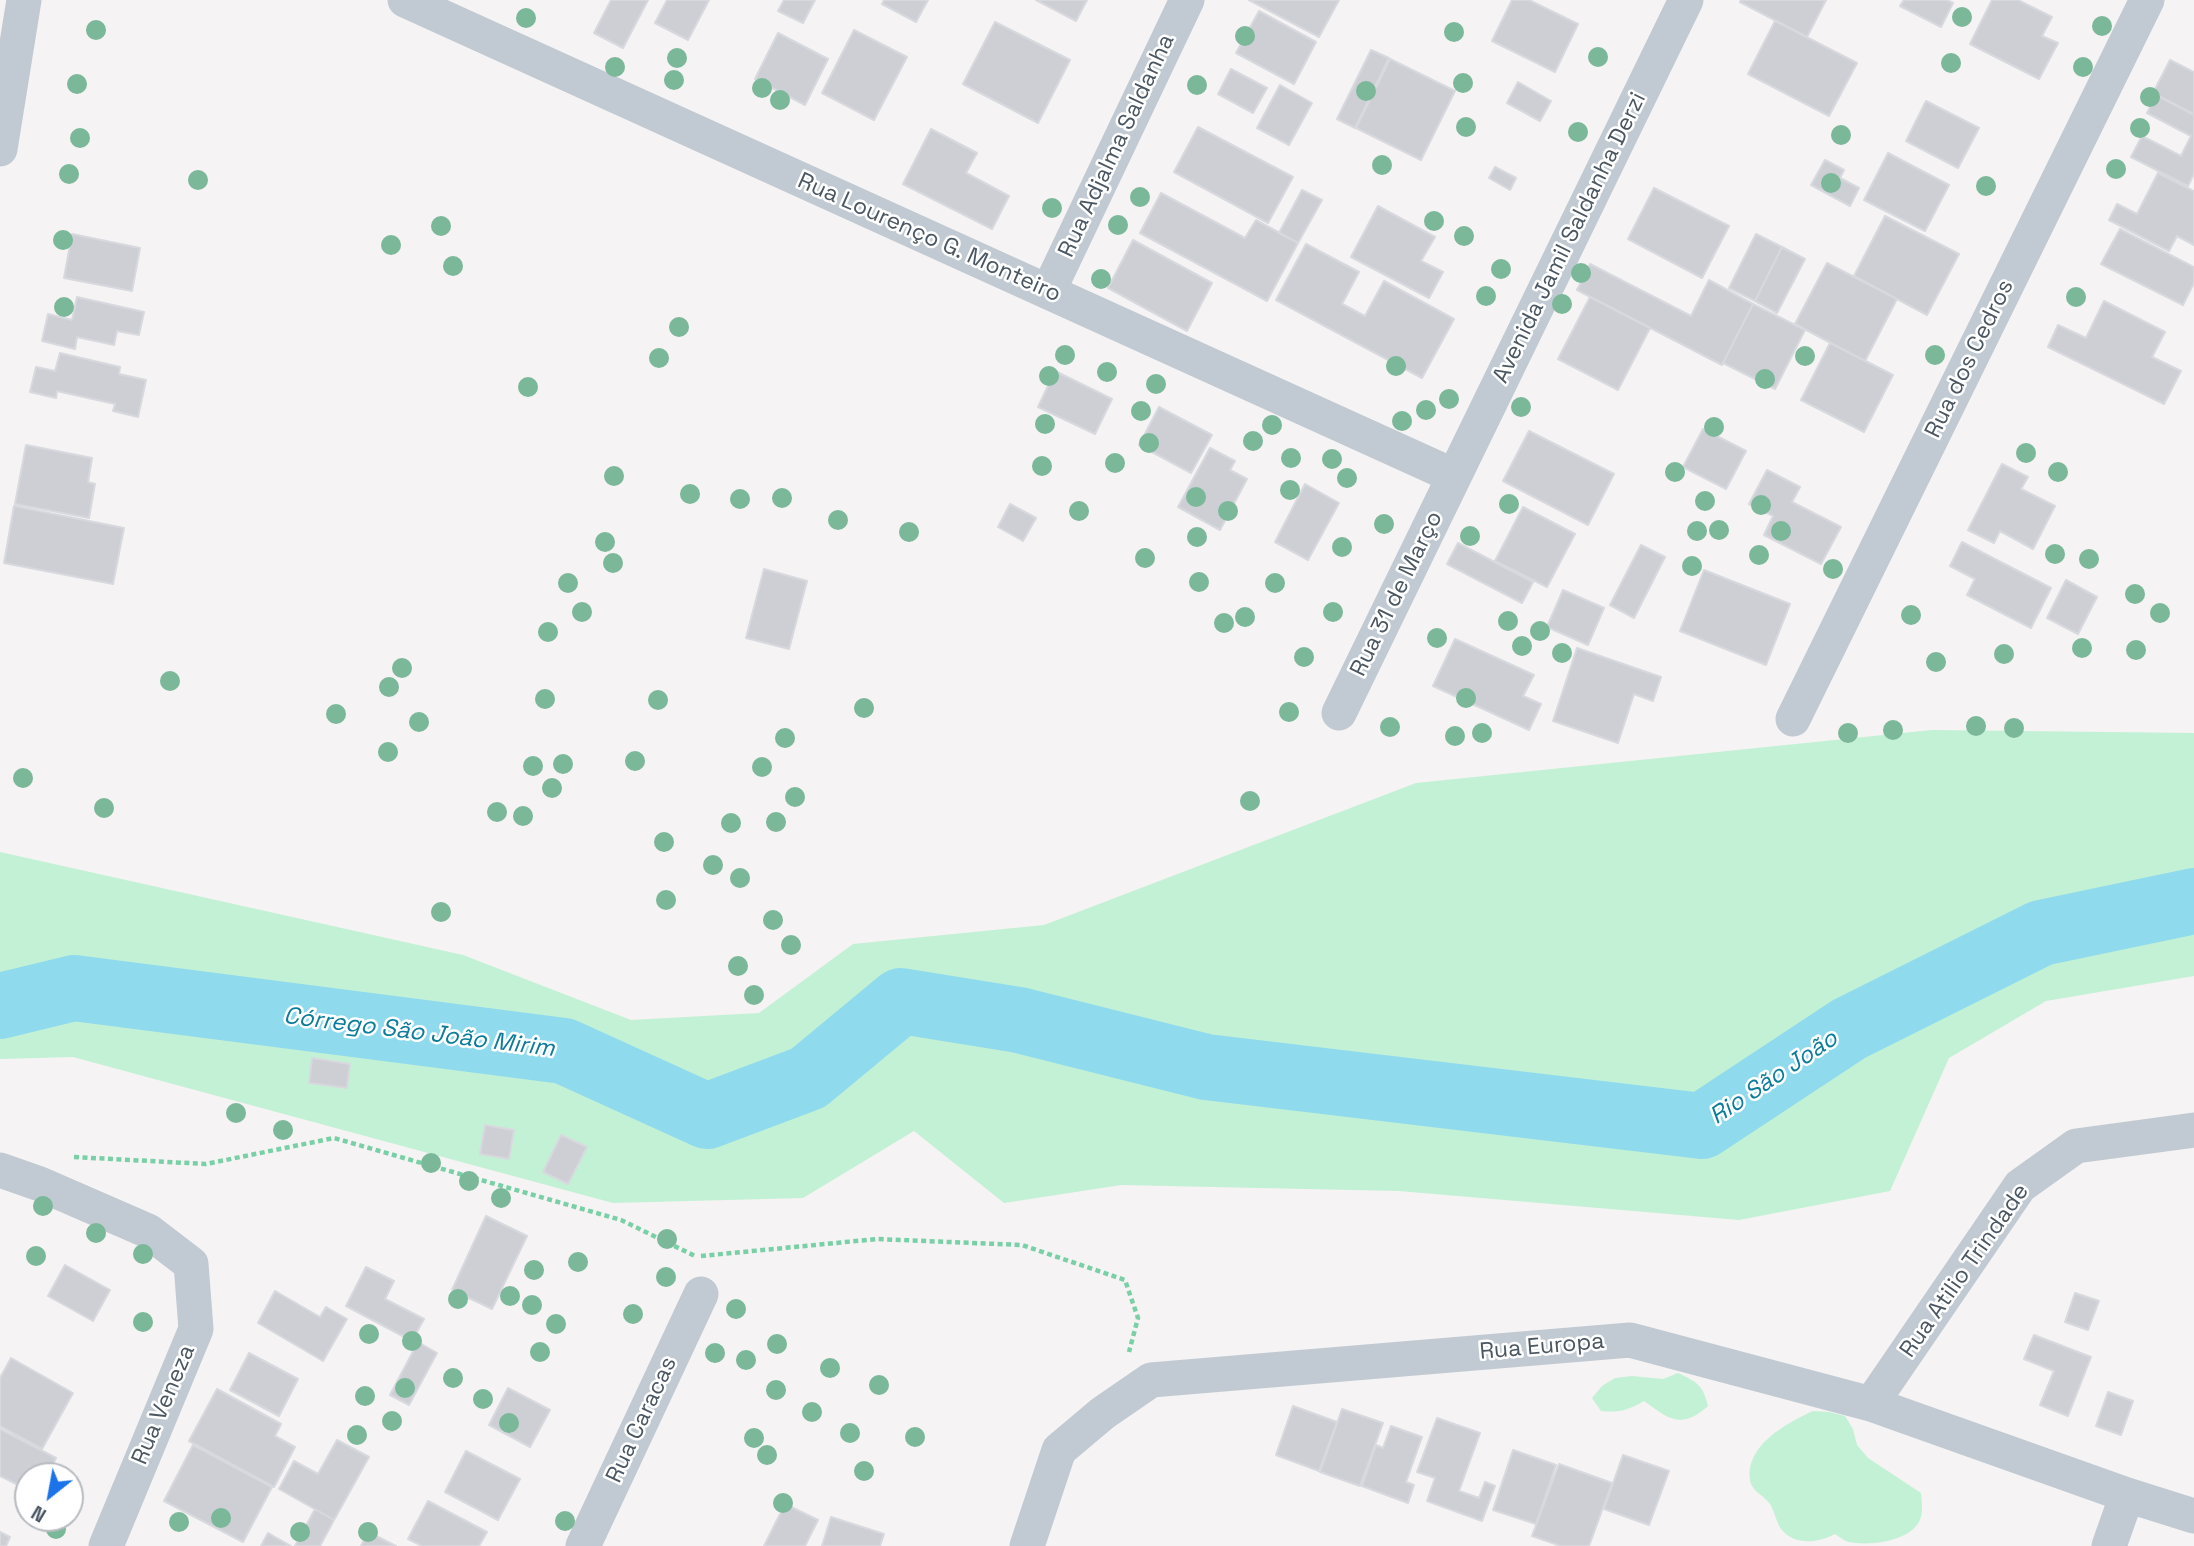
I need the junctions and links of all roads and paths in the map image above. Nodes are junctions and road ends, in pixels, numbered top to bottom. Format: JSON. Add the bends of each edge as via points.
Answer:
{"nodes":[{"id":1,"x":24,"y":0,"type":"edge"},
{"id":2,"x":405,"y":0,"type":"edge"},
{"id":3,"x":1187,"y":0,"type":"edge"},
{"id":4,"x":1686,"y":0,"type":"edge"},
{"id":5,"x":2147,"y":0,"type":"edge"},
{"id":6,"x":0,"y":149,"type":"edge"},
{"id":7,"x":1048,"y":292,"type":"junction"},
{"id":8,"x":1454,"y":476,"type":"junction"},
{"id":9,"x":1339,"y":713,"type":"dead end"},
{"id":10,"x":1793,"y":719,"type":"dead end"},
{"id":11,"x":2194,"y":1130,"type":"edge"},
{"id":12,"x":69,"y":1157,"type":"dead end"},
{"id":13,"x":0,"y":1170,"type":"edge"},
{"id":14,"x":697,"y":1257,"type":"junction"},
{"id":15,"x":701,"y":1294,"type":"joint"},
{"id":16,"x":1115,"y":1405,"type":"junction"},
{"id":17,"x":1871,"y":1405,"type":"junction"},
{"id":18,"x":2127,"y":1495,"type":"junction"},
{"id":19,"x":2194,"y":1516,"type":"edge"},
{"id":20,"x":106,"y":1546,"type":"edge"},
{"id":21,"x":583,"y":1546,"type":"edge"},
{"id":22,"x":1027,"y":1546,"type":"edge"},
{"id":23,"x":2109,"y":1546,"type":"edge"}],
"edges":[{"from":1,"to":6,"type":"street"},
{"from":2,"to":7,"type":"street","name":"Rua Lourenço G. Monteiro"},
{"from":3,"to":7,"type":"street","name":"Rua Adjalma Saldanha"},
{"from":4,"to":8,"type":"street","name":"Avenida Jamil Saldanha Derzi"},
{"from":5,"to":10,"type":"street","name":"Rua dos Cedros"},
{"from":7,"to":8,"type":"street","name":"Rua Lourenço G. Monteiro"},
{"from":8,"to":9,"type":"street","name":"Rua 31 de Março"},
{"from":11,"to":17,"type":"street","name":"Rua Atilio Trindade","via":[[2076,1146],[2020,1186]]},
{"from":12,"to":14,"type":"path","via":[[206,1164],[334,1138],[621,1220]]},
{"from":13,"to":20,"type":"street","name":"Rua Veneza","via":[[148,1231],[191,1264],[196,1329]]},
{"from":14,"to":15,"type":"path"},
{"from":14,"to":16,"type":"path","via":[[877,1239],[1022,1245],[1125,1280],[1138,1318]]},
{"from":15,"to":21,"type":"street","name":"Rua Caracas"},
{"from":16,"to":17,"type":"street","name":"Rua Europa","via":[[1151,1380],[1630,1340]]},
{"from":16,"to":22,"type":"street","name":"Rua Europa","via":[[1059,1450]]},
{"from":17,"to":18,"type":"street","name":"Rua Europa"},
{"from":18,"to":19,"type":"street","name":"Rua Europa"},
{"from":18,"to":23,"type":"street"}]}
